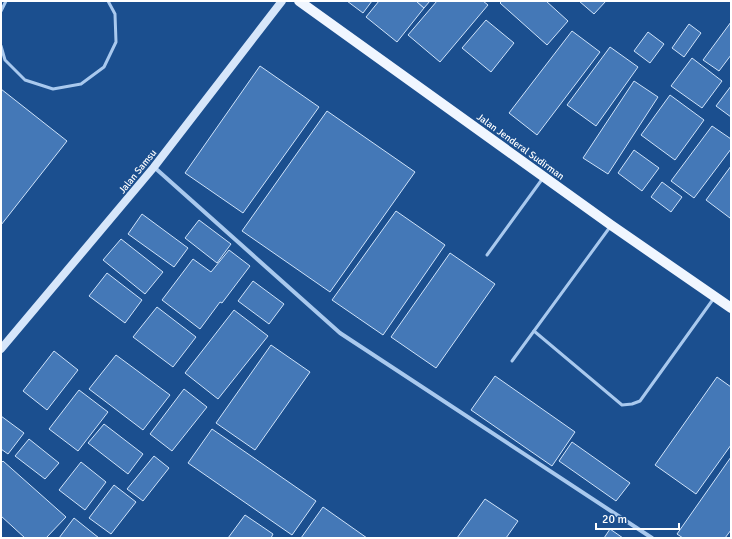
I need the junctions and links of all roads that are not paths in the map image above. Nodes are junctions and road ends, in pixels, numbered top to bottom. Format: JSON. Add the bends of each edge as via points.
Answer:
{"nodes":[{"id":1,"x":6,"y":1,"type":"edge"},
{"id":2,"x":108,"y":1,"type":"edge"},
{"id":3,"x":282,"y":1,"type":"edge"},
{"id":4,"x":299,"y":1,"type":"edge"},
{"id":5,"x":1,"y":11,"type":"edge"},
{"id":6,"x":1,"y":46,"type":"edge"},
{"id":7,"x":154,"y":167,"type":"junction"},
{"id":8,"x":544,"y":177,"type":"junction"},
{"id":9,"x":611,"y":225,"type":"junction"},
{"id":10,"x":487,"y":255,"type":"dead end"},
{"id":11,"x":715,"y":296,"type":"junction"},
{"id":12,"x":731,"y":308,"type":"edge"},
{"id":13,"x":534,"y":332,"type":"junction"},
{"id":14,"x":1,"y":349,"type":"edge"},
{"id":15,"x":512,"y":361,"type":"dead end"},
{"id":16,"x":652,"y":538,"type":"edge"}],
"edges":[{"from":1,"to":5,"type":"lane"},
{"from":2,"to":6,"type":"lane","via":[[115,14],[116,42],[104,68],[81,84],[53,90],[25,80],[5,60]]},
{"from":3,"to":7,"type":"street","name":"Jalan Samsu"},
{"from":4,"to":8,"type":"main road","name":"Jalan Jenderal Sudirman"},
{"from":7,"to":14,"type":"street","name":"Jalan Samsu"},
{"from":7,"to":16,"type":"street","via":[[340,333]]},
{"from":8,"to":9,"type":"main road","name":"Jalan Jenderal Sudirman"},
{"from":8,"to":10,"type":"lane"},
{"from":9,"to":11,"type":"main road","name":"Jalan Jenderal Sudirman"},
{"from":9,"to":13,"type":"lane"},
{"from":11,"to":12,"type":"main road","name":"Jalan Jenderal Sudirman"},
{"from":11,"to":13,"type":"lane","via":[[640,401],[632,404],[622,405]]},
{"from":13,"to":15,"type":"lane"}]}
